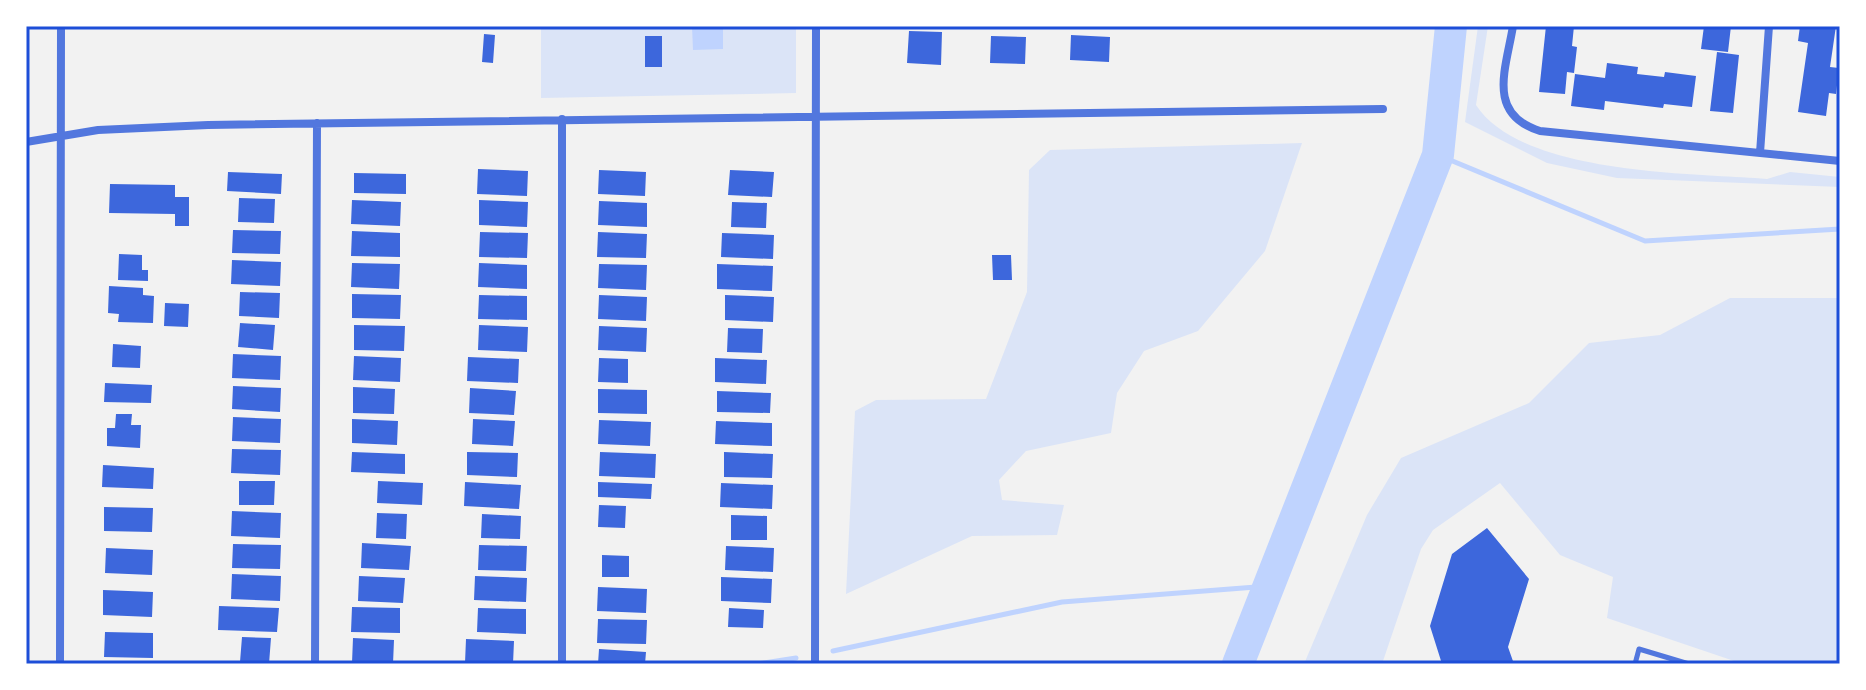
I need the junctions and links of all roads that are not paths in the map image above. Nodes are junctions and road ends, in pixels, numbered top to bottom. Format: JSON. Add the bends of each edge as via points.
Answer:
{"nodes":[{"id":1,"x":61,"y":26,"type":"edge"},
{"id":2,"x":816,"y":26,"type":"edge"},
{"id":3,"x":1513,"y":26,"type":"edge"},
{"id":4,"x":1769,"y":26,"type":"edge"},
{"id":5,"x":1383,"y":109,"type":"dead end"},
{"id":6,"x":562,"y":119,"type":"junction"},
{"id":7,"x":816,"y":119,"type":"junction"},
{"id":8,"x":317,"y":123,"type":"junction"},
{"id":9,"x":60,"y":136,"type":"junction"},
{"id":10,"x":26,"y":142,"type":"edge"},
{"id":11,"x":1760,"y":153,"type":"junction"},
{"id":12,"x":1840,"y":161,"type":"edge"},
{"id":13,"x":60,"y":664,"type":"edge"},
{"id":14,"x":315,"y":664,"type":"edge"},
{"id":15,"x":562,"y":664,"type":"edge"},
{"id":16,"x":815,"y":664,"type":"edge"},
{"id":17,"x":1635,"y":664,"type":"edge"},
{"id":18,"x":1689,"y":664,"type":"edge"}],
"edges":[{"from":1,"to":9,"type":"street"},
{"from":2,"to":7,"type":"street"},
{"from":3,"to":11,"type":"street","via":[[1504,101],[1510,115],[1524,126]]},
{"from":4,"to":11,"type":"street"},
{"from":5,"to":7,"type":"street"},
{"from":6,"to":7,"type":"street"},
{"from":6,"to":8,"type":"street"},
{"from":6,"to":15,"type":"street"},
{"from":7,"to":16,"type":"street"},
{"from":8,"to":9,"type":"street","via":[[98,130]]},
{"from":8,"to":14,"type":"street"},
{"from":9,"to":10,"type":"street"},
{"from":9,"to":13,"type":"street"},
{"from":11,"to":12,"type":"street"},
{"from":17,"to":18,"type":"lane","via":[[1639,649]]}]}
